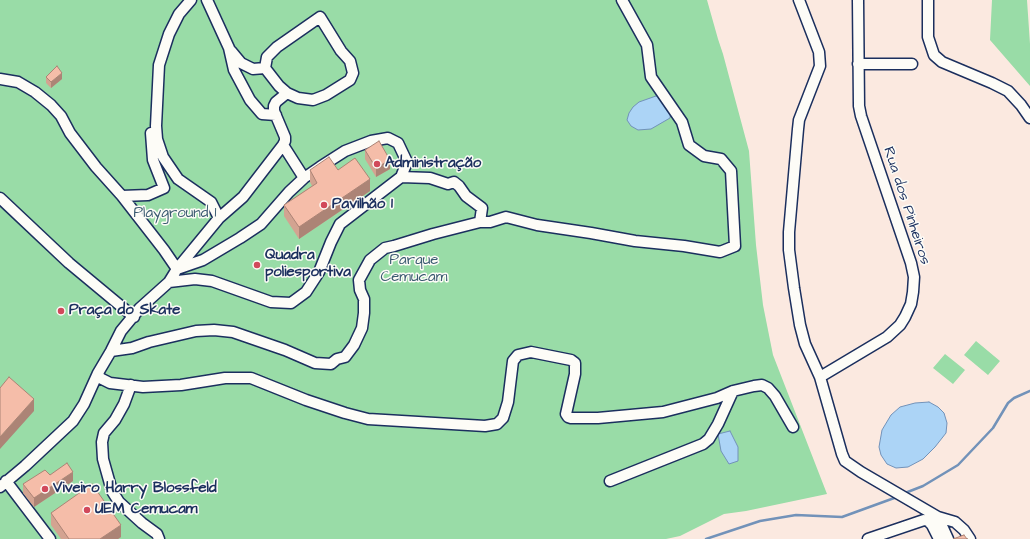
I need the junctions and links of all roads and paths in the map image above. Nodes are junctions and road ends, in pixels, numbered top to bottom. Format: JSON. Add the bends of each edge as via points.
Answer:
{"nodes":[{"id":1,"x":191,"y":0,"type":"edge"},
{"id":2,"x":207,"y":0,"type":"edge"},
{"id":3,"x":622,"y":0,"type":"edge"},
{"id":4,"x":799,"y":0,"type":"edge"},
{"id":5,"x":858,"y":0,"type":"edge"},
{"id":6,"x":928,"y":0,"type":"edge"},
{"id":7,"x":179,"y":14,"type":"junction"},
{"id":8,"x":229,"y":48,"type":"junction"},
{"id":9,"x":858,"y":64,"type":"junction"},
{"id":10,"x":912,"y":64,"type":"dead end"},
{"id":11,"x":265,"y":68,"type":"junction"},
{"id":12,"x":0,"y":79,"type":"edge"},
{"id":13,"x":287,"y":93,"type":"junction"},
{"id":14,"x":276,"y":115,"type":"junction"},
{"id":15,"x":1030,"y":118,"type":"edge"},
{"id":16,"x":283,"y":145,"type":"junction"},
{"id":17,"x":400,"y":177,"type":"junction"},
{"id":18,"x":304,"y":178,"type":"junction"},
{"id":19,"x":122,"y":196,"type":"junction"},
{"id":20,"x":0,"y":198,"type":"edge"},
{"id":21,"x":219,"y":218,"type":"junction"},
{"id":22,"x":480,"y":222,"type":"junction"},
{"id":23,"x":177,"y":269,"type":"junction"},
{"id":24,"x":169,"y":282,"type":"junction"},
{"id":25,"x":134,"y":317,"type":"junction"},
{"id":26,"x":111,"y":351,"type":"junction"},
{"id":27,"x":98,"y":373,"type":"junction"},
{"id":28,"x":820,"y":377,"type":"junction"},
{"id":29,"x":131,"y":385,"type":"junction"},
{"id":30,"x":733,"y":391,"type":"junction"},
{"id":31,"x":793,"y":427,"type":"dead end"},
{"id":32,"x":610,"y":481,"type":"dead end"},
{"id":33,"x":3,"y":484,"type":"edge"},
{"id":34,"x":938,"y":517,"type":"junction"},
{"id":35,"x":50,"y":539,"type":"edge"},
{"id":36,"x":159,"y":539,"type":"edge"},
{"id":37,"x":868,"y":539,"type":"edge"},
{"id":38,"x":939,"y":539,"type":"edge"},
{"id":39,"x":948,"y":539,"type":"edge"},
{"id":40,"x":970,"y":539,"type":"edge"}],
"edges":[{"from":1,"to":7,"type":"street"},
{"from":2,"to":8,"type":"street"},
{"from":3,"to":22,"type":"street","via":[[647,46],[651,77],[682,122],[689,145],[704,156],[721,159],[731,171],[735,246],[720,252],[537,225],[506,217]]},
{"from":4,"to":28,"type":"street","via":[[819,52],[820,66],[798,129],[789,250],[800,325],[805,344]]},
{"from":5,"to":9,"type":"street","name":"Rua dos Pinheiros"},
{"from":6,"to":15,"type":"street","via":[[928,36],[934,55],[942,62],[1008,92],[1022,105]]},
{"from":7,"to":19,"type":"street","via":[[164,33],[154,66],[151,126],[153,160],[164,188],[148,195]]},
{"from":7,"to":21,"type":"street","via":[[168,34],[159,65],[157,139],[163,157],[178,179],[211,202]]},
{"from":8,"to":11,"type":"street","via":[[241,63],[253,69]]},
{"from":8,"to":14,"type":"street","via":[[234,70],[250,100],[262,114]]},
{"from":9,"to":10,"type":"street"},
{"from":9,"to":28,"type":"street","name":"Rua dos Pinheiros","via":[[861,116],[911,263],[914,277],[913,292],[911,304],[900,325],[887,337]]},
{"from":11,"to":13,"type":"street"},
{"from":11,"to":13,"type":"street","via":[[268,57],[276,46],[320,17],[350,61],[353,73],[350,80],[313,100]]},
{"from":12,"to":19,"type":"street","via":[[18,82],[51,105],[83,150]]},
{"from":13,"to":14,"type":"street","via":[[276,102]]},
{"from":14,"to":16,"type":"street","via":[[285,137]]},
{"from":16,"to":18,"type":"street"},
{"from":16,"to":21,"type":"street","via":[[243,197]]},
{"from":17,"to":18,"type":"street","via":[[407,162],[398,143],[388,138],[371,141],[345,151]]},
{"from":17,"to":22,"type":"street","via":[[430,178],[448,184],[454,182],[466,196],[482,208]]},
{"from":17,"to":24,"type":"street","via":[[340,224],[319,272],[306,292],[290,303],[271,302],[212,281],[195,279]]},
{"from":18,"to":23,"type":"street","via":[[261,224],[203,260]]},
{"from":19,"to":23,"type":"street"},
{"from":20,"to":25,"type":"street","via":[[52,248]]},
{"from":21,"to":23,"type":"street"},
{"from":22,"to":26,"type":"street","via":[[385,248],[370,260],[359,280],[364,299],[362,328],[346,357],[331,364],[315,364],[285,350],[233,332],[214,330],[196,331]]},
{"from":23,"to":24,"type":"street"},
{"from":24,"to":25,"type":"street","via":[[140,308]]},
{"from":25,"to":26,"type":"street","via":[[121,331]]},
{"from":26,"to":27,"type":"street"},
{"from":27,"to":29,"type":"street","via":[[100,378],[110,383]]},
{"from":27,"to":33,"type":"street","via":[[73,421]]},
{"from":28,"to":34,"type":"street","via":[[845,461]]},
{"from":29,"to":30,"type":"street","via":[[155,387],[225,378],[251,378],[312,402],[368,419],[485,426],[496,424],[503,418],[508,402],[513,361],[522,353],[537,353],[574,361],[575,374],[566,414],[570,418],[663,412],[717,398]]},
{"from":29,"to":36,"type":"street","via":[[124,404],[104,433],[103,459],[112,491],[119,502],[157,534]]},
{"from":30,"to":31,"type":"street","via":[[762,385],[768,388]]},
{"from":30,"to":32,"type":"street","via":[[718,424],[703,444]]},
{"from":33,"to":35,"type":"street"},
{"from":34,"to":39,"type":"street"},
{"from":34,"to":40,"type":"street","via":[[951,520],[960,526]]},
{"from":37,"to":38,"type":"street","via":[[924,520],[932,525]]}]}
